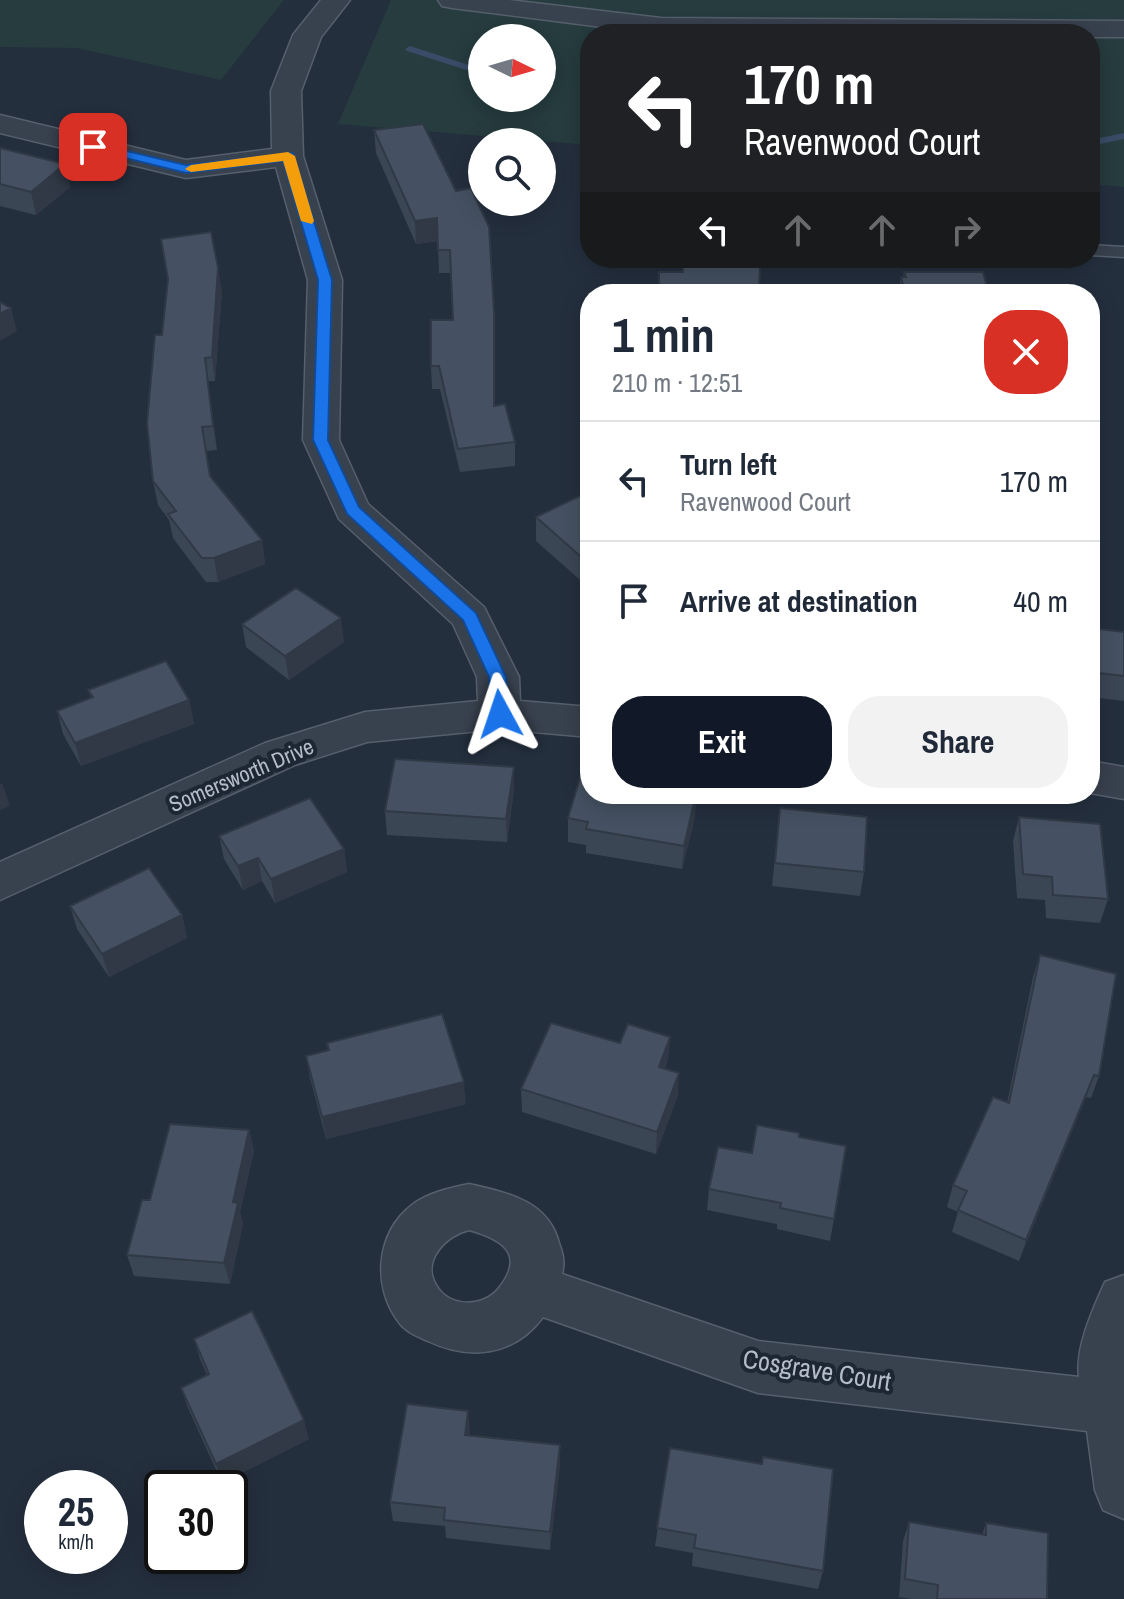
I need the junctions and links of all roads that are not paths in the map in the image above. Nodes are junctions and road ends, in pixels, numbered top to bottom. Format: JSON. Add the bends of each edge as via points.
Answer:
{"nodes":[{"id":1,"x":336,"y":0,"type":"edge"},
{"id":2,"x":452,"y":0,"type":"edge"},
{"id":3,"x":618,"y":24,"type":"edge"},
{"id":4,"x":1100,"y":29,"type":"edge"},
{"id":5,"x":1124,"y":29,"type":"edge"},
{"id":6,"x":0,"y":124,"type":"edge"},
{"id":7,"x":288,"y":156,"type":"junction"},
{"id":8,"x":1100,"y":251,"type":"edge"},
{"id":9,"x":1124,"y":252,"type":"edge"},
{"id":10,"x":500,"y":714,"type":"junction"},
{"id":11,"x":580,"y":721,"type":"edge"},
{"id":12,"x":1100,"y":779,"type":"edge"},
{"id":13,"x":1124,"y":783,"type":"edge"},
{"id":14,"x":0,"y":882,"type":"edge"},
{"id":15,"x":534,"y":1289,"type":"dead end"},
{"id":16,"x":1124,"y":1300,"type":"edge"},
{"id":17,"x":1110,"y":1407,"type":"junction"},
{"id":18,"x":1124,"y":1490,"type":"edge"}],
"edges":[{"from":1,"to":7,"type":"street","via":[[307,35],[286,91]]},
{"from":2,"to":3,"type":"street"},
{"from":4,"to":5,"type":"street"},
{"from":6,"to":7,"type":"street","via":[[186,169]]},
{"from":7,"to":10,"type":"street","via":[[325,280],[321,440],[352,510],[470,617],[498,677]]},
{"from":8,"to":9,"type":"lane"},
{"from":10,"to":11,"type":"street","name":"Somersworth Drive"},
{"from":10,"to":14,"type":"street","name":"Somersworth Drive","via":[[365,727],[280,754]]},
{"from":12,"to":13,"type":"street"},
{"from":15,"to":17,"type":"street","name":"Cosgrave Court","via":[[758,1367]]},
{"from":16,"to":17,"type":"street","via":[[1105,1364]]},
{"from":17,"to":18,"type":"street"}]}
